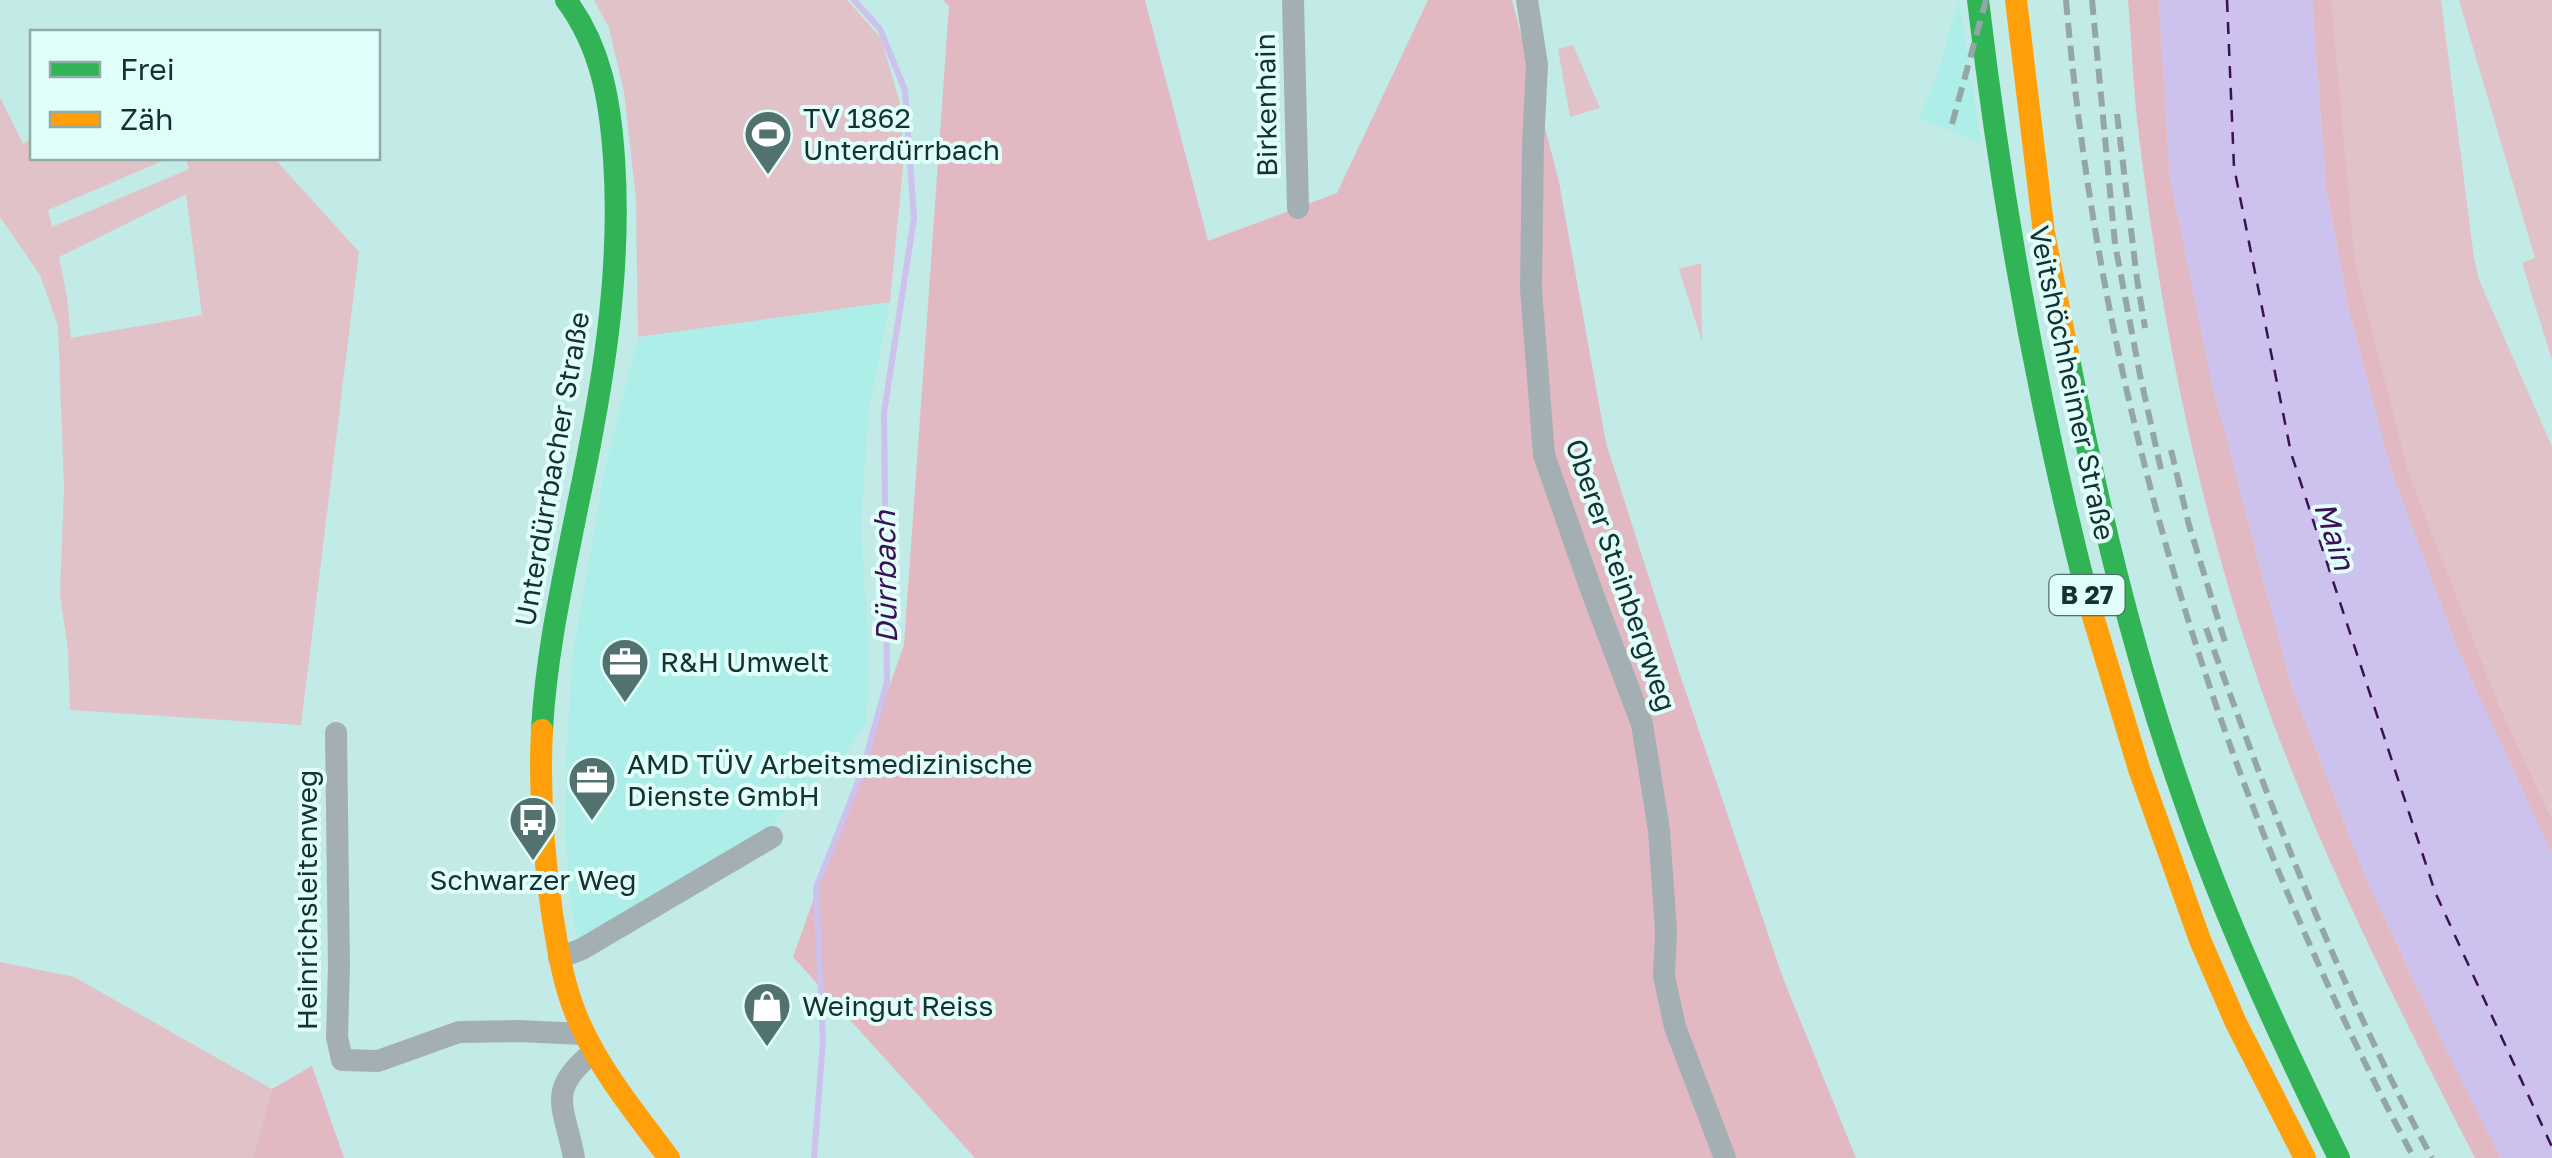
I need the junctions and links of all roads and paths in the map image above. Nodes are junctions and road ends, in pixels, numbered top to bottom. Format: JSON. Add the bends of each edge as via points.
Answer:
{"nodes":[{"id":1,"x":566,"y":0,"type":"edge"},
{"id":2,"x":1293,"y":0,"type":"edge"},
{"id":3,"x":1527,"y":0,"type":"edge"},
{"id":4,"x":1978,"y":0,"type":"edge"},
{"id":5,"x":2016,"y":0,"type":"edge"},
{"id":6,"x":1298,"y":208,"type":"dead end"},
{"id":7,"x":336,"y":733,"type":"dead end"},
{"id":8,"x":772,"y":837,"type":"dead end"},
{"id":9,"x":560,"y":958,"type":"junction"},
{"id":10,"x":588,"y":1043,"type":"junction"},
{"id":11,"x":574,"y":1158,"type":"edge"},
{"id":12,"x":669,"y":1158,"type":"edge"},
{"id":13,"x":1725,"y":1158,"type":"edge"},
{"id":14,"x":2304,"y":1158,"type":"edge"},
{"id":15,"x":2340,"y":1158,"type":"edge"}],
"edges":[{"from":1,"to":9,"type":"main road","name":"Unterdürrbacher Straße","via":[[602,69],[618,177],[609,327],[544,696],[539,768]]},
{"from":2,"to":6,"type":"street","name":"Birkenhain"},
{"from":3,"to":13,"type":"street","name":"Oberer Steinbergweg","via":[[1537,65],[1531,289],[1544,455],[1642,724],[1659,830],[1664,976],[1675,1027]]},
{"from":4,"to":14,"type":"main road","name":"Veitshöchheimer Straße","number":"B 27","via":[[2008,230],[2092,619],[2202,943]]},
{"from":5,"to":15,"type":"main road","name":"Veitshöchheimer Straße","number":"B 27","via":[[2044,233],[2126,615],[2180,789],[2236,936]]},
{"from":7,"to":10,"type":"street","name":"Heinrichsleitenweg","via":[[342,1060],[378,1061],[459,1032],[518,1031]]},
{"from":8,"to":9,"type":"street"},
{"from":9,"to":10,"type":"main road","name":"Unterdürrbacher Straße"},
{"from":10,"to":11,"type":"street","via":[[562,1091]]},
{"from":10,"to":12,"type":"main road","name":"Unterdürrbacher Straße"}]}
